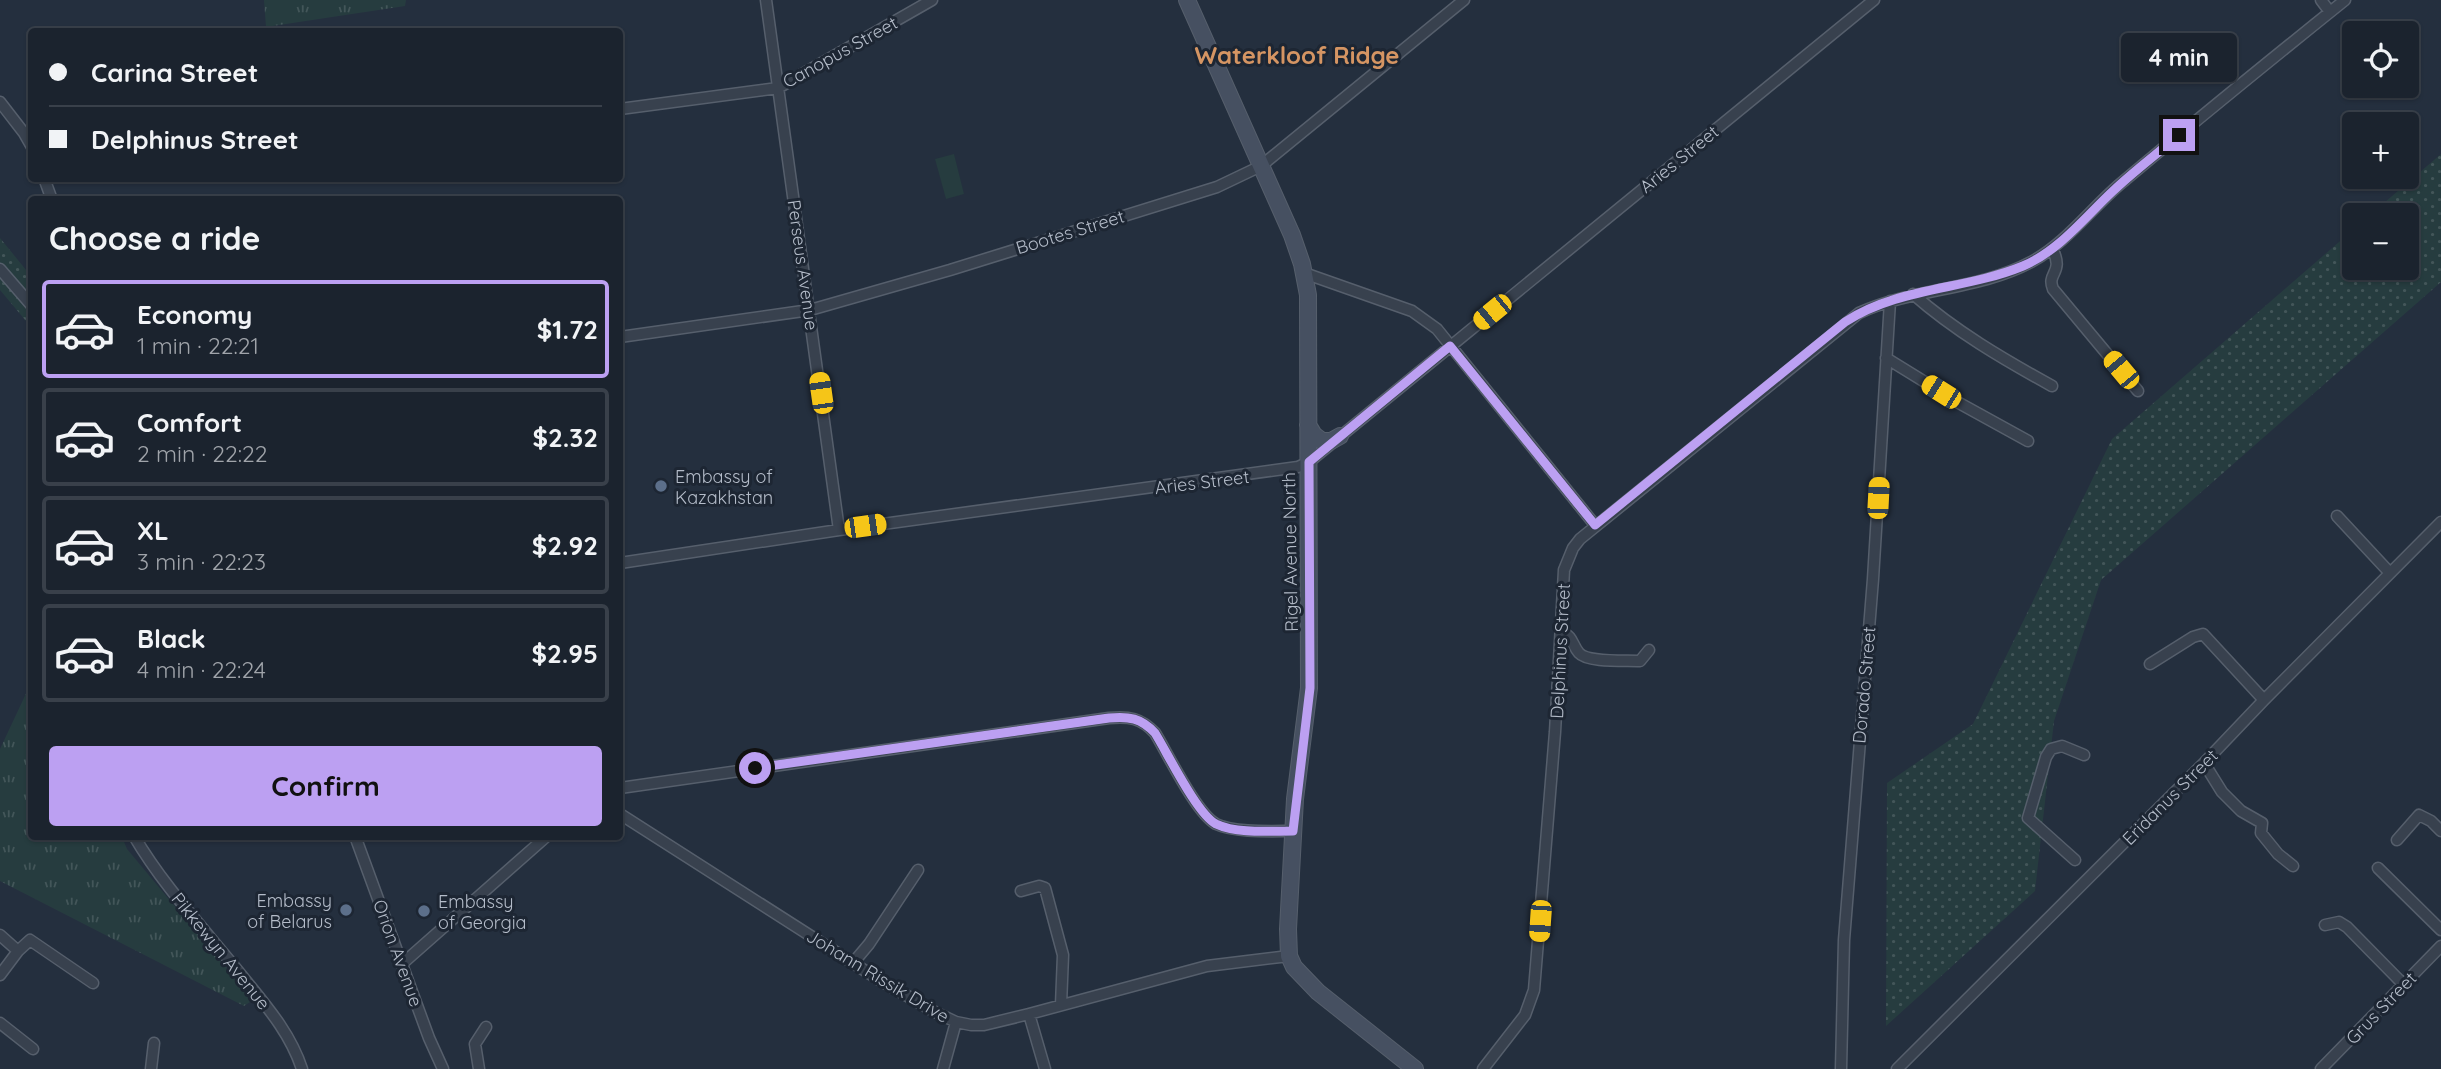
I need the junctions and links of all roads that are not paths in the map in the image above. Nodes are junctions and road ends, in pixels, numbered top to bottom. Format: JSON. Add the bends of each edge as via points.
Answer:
{"nodes":[{"id":1,"x":766,"y":0,"type":"edge"},
{"id":2,"x":932,"y":0,"type":"edge"},
{"id":3,"x":1187,"y":0,"type":"edge"},
{"id":4,"x":1464,"y":0,"type":"edge"},
{"id":5,"x":1874,"y":0,"type":"edge"},
{"id":6,"x":2321,"y":0,"type":"edge"},
{"id":7,"x":2345,"y":0,"type":"edge"},
{"id":8,"x":2330,"y":12,"type":"junction"},
{"id":9,"x":778,"y":88,"type":"junction"},
{"id":10,"x":0,"y":102,"type":"edge"},
{"id":11,"x":623,"y":109,"type":"edge"},
{"id":12,"x":28,"y":140,"type":"edge"},
{"id":13,"x":1261,"y":166,"type":"junction"},
{"id":14,"x":2052,"y":248,"type":"junction"},
{"id":15,"x":0,"y":269,"type":"edge"},
{"id":16,"x":1304,"y":273,"type":"junction"},
{"id":17,"x":1913,"y":294,"type":"junction"},
{"id":18,"x":28,"y":301,"type":"edge"},
{"id":19,"x":1889,"y":301,"type":"junction"},
{"id":20,"x":810,"y":310,"type":"junction"},
{"id":21,"x":623,"y":337,"type":"edge"},
{"id":22,"x":1450,"y":346,"type":"junction"},
{"id":23,"x":1886,"y":358,"type":"junction"},
{"id":24,"x":2052,"y":386,"type":"dead end"},
{"id":25,"x":2138,"y":391,"type":"dead end"},
{"id":26,"x":1308,"y":425,"type":"junction"},
{"id":27,"x":1340,"y":436,"type":"junction"},
{"id":28,"x":2028,"y":441,"type":"dead end"},
{"id":29,"x":1309,"y":462,"type":"junction"},
{"id":30,"x":2337,"y":516,"type":"dead end"},
{"id":31,"x":2441,"y":522,"type":"edge"},
{"id":32,"x":1595,"y":525,"type":"junction"},
{"id":33,"x":839,"y":530,"type":"junction"},
{"id":34,"x":623,"y":563,"type":"edge"},
{"id":35,"x":2390,"y":573,"type":"junction"},
{"id":36,"x":1562,"y":632,"type":"junction"},
{"id":37,"x":1649,"y":650,"type":"dead end"},
{"id":38,"x":2150,"y":664,"type":"dead end"},
{"id":39,"x":2264,"y":700,"type":"junction"},
{"id":40,"x":2084,"y":755,"type":"dead end"},
{"id":41,"x":2204,"y":763,"type":"junction"},
{"id":42,"x":623,"y":788,"type":"edge"},
{"id":43,"x":623,"y":816,"type":"edge"},
{"id":44,"x":1293,"y":831,"type":"junction"},
{"id":45,"x":2441,"y":831,"type":"edge"},
{"id":46,"x":137,"y":840,"type":"edge"},
{"id":47,"x":356,"y":840,"type":"edge"},
{"id":48,"x":542,"y":840,"type":"edge"},
{"id":49,"x":2397,"y":840,"type":"dead end"},
{"id":50,"x":2293,"y":866,"type":"dead end"},
{"id":51,"x":2378,"y":868,"type":"dead end"},
{"id":52,"x":918,"y":870,"type":"dead end"},
{"id":53,"x":2092,"y":874,"type":"junction"},
{"id":54,"x":1021,"y":891,"type":"dead end"},
{"id":55,"x":2325,"y":925,"type":"dead end"},
{"id":56,"x":2441,"y":930,"type":"edge"},
{"id":57,"x":0,"y":935,"type":"edge"},
{"id":58,"x":2441,"y":946,"type":"edge"},
{"id":59,"x":18,"y":951,"type":"junction"},
{"id":60,"x":1289,"y":956,"type":"junction"},
{"id":61,"x":853,"y":963,"type":"junction"},
{"id":62,"x":402,"y":964,"type":"junction"},
{"id":63,"x":0,"y":975,"type":"edge"},
{"id":64,"x":93,"y":983,"type":"dead end"},
{"id":65,"x":2404,"y":985,"type":"junction"},
{"id":66,"x":1061,"y":1005,"type":"junction"},
{"id":67,"x":1029,"y":1014,"type":"junction"},
{"id":68,"x":956,"y":1022,"type":"junction"},
{"id":69,"x":0,"y":1023,"type":"edge"},
{"id":70,"x":486,"y":1027,"type":"dead end"},
{"id":71,"x":154,"y":1043,"type":"dead end"},
{"id":72,"x":33,"y":1049,"type":"dead end"},
{"id":73,"x":151,"y":1069,"type":"edge"},
{"id":74,"x":302,"y":1069,"type":"edge"},
{"id":75,"x":443,"y":1069,"type":"edge"},
{"id":76,"x":480,"y":1069,"type":"edge"},
{"id":77,"x":943,"y":1069,"type":"edge"},
{"id":78,"x":1045,"y":1069,"type":"edge"},
{"id":79,"x":1415,"y":1069,"type":"edge"},
{"id":80,"x":1483,"y":1069,"type":"edge"},
{"id":81,"x":1841,"y":1069,"type":"edge"},
{"id":82,"x":1897,"y":1069,"type":"edge"},
{"id":83,"x":2321,"y":1069,"type":"edge"}],
"edges":[{"from":1,"to":9,"type":"street","name":"Perseus Avenue"},
{"from":2,"to":9,"type":"street","name":"Canopus Street"},
{"from":3,"to":13,"type":"main road","name":"Rigel Avenue North"},
{"from":4,"to":13,"type":"street","name":"Bootes Street"},
{"from":5,"to":22,"type":"street","name":"Aries Street"},
{"from":6,"to":8,"type":"street"},
{"from":7,"to":8,"type":"street","name":"Delphinus Street"},
{"from":8,"to":14,"type":"street","name":"Delphinus Street","via":[[2116,188]]},
{"from":9,"to":11,"type":"street","name":"Canopus Street"},
{"from":9,"to":20,"type":"street","name":"Perseus Avenue"},
{"from":10,"to":12,"type":"street"},
{"from":13,"to":16,"type":"main road","name":"Rigel Avenue North"},
{"from":13,"to":20,"type":"street","name":"Bootes Street","via":[[1217,187]]},
{"from":14,"to":17,"type":"street","name":"Delphinus Street","via":[[2019,268]]},
{"from":14,"to":25,"type":"street","via":[[2058,266],[2051,279],[2053,289]]},
{"from":15,"to":18,"type":"street"},
{"from":16,"to":22,"type":"street","via":[[1412,312],[1437,329]]},
{"from":16,"to":26,"type":"main road","name":"Rigel Avenue North","via":[[1309,308]]},
{"from":17,"to":19,"type":"street","name":"Delphinus Street"},
{"from":17,"to":24,"type":"street","via":[[1966,335]]},
{"from":19,"to":23,"type":"street","name":"Dorado Street"},
{"from":19,"to":32,"type":"street","name":"Delphinus Street","via":[[1845,322]]},
{"from":20,"to":21,"type":"street","name":"Bootes Street"},
{"from":20,"to":33,"type":"street","name":"Perseus Avenue"},
{"from":22,"to":27,"type":"street","name":"Aries Street"},
{"from":22,"to":32,"type":"street"},
{"from":23,"to":28,"type":"street"},
{"from":23,"to":81,"type":"street","name":"Dorado Street","via":[[1844,940]]},
{"from":26,"to":27,"type":"main road","via":[[1322,441]]},
{"from":26,"to":29,"type":"main road","name":"Rigel Avenue North"},
{"from":27,"to":29,"type":"street","name":"Aries Street"},
{"from":29,"to":33,"type":"street","name":"Aries Street","via":[[1286,471]]},
{"from":29,"to":44,"type":"main road","name":"Rigel Avenue North","via":[[1310,688]]},
{"from":30,"to":35,"type":"street"},
{"from":31,"to":35,"type":"street","name":"Eridanus Street"},
{"from":32,"to":36,"type":"street","name":"Delphinus Street","via":[[1573,548],[1564,570]]},
{"from":33,"to":34,"type":"street","name":"Aries Street"},
{"from":35,"to":39,"type":"street","name":"Eridanus Street"},
{"from":36,"to":37,"type":"street","via":[[1569,635],[1578,653],[1593,659],[1640,661]]},
{"from":36,"to":80,"type":"street","name":"Delphinus Street","via":[[1534,990],[1525,1015]]},
{"from":38,"to":39,"type":"street","via":[[2203,634]]},
{"from":39,"to":41,"type":"street","name":"Eridanus Street"},
{"from":40,"to":53,"type":"street","via":[[2062,746],[2051,749],[2028,820]]},
{"from":41,"to":50,"type":"street","via":[[2222,792],[2262,823],[2261,833]]},
{"from":41,"to":53,"type":"street","name":"Eridanus Street"},
{"from":42,"to":44,"type":"street","via":[[1122,717],[1140,720],[1155,733],[1199,807],[1216,824]]},
{"from":43,"to":61,"type":"street","name":"Johann Rissik Drive"},
{"from":44,"to":60,"type":"main road","name":"Rigel Avenue North"},
{"from":45,"to":49,"type":"street","via":[[2420,816]]},
{"from":46,"to":74,"type":"street","name":"Pikkewyn Avenue","via":[[164,881],[268,1008]]},
{"from":47,"to":62,"type":"street","name":"Orion Avenue"},
{"from":48,"to":62,"type":"street"},
{"from":51,"to":56,"type":"street"},
{"from":52,"to":61,"type":"street"},
{"from":53,"to":82,"type":"street","name":"Eridanus Street"},
{"from":54,"to":66,"type":"street","via":[[1045,888],[1063,955]]},
{"from":55,"to":65,"type":"street","via":[[2339,922],[2347,927]]},
{"from":57,"to":59,"type":"street"},
{"from":58,"to":65,"type":"street","name":"Grus Street"},
{"from":59,"to":63,"type":"street"},
{"from":59,"to":64,"type":"street","via":[[34,942]]},
{"from":60,"to":66,"type":"street","name":"Johann Rissik Drive","via":[[1207,966]]},
{"from":60,"to":79,"type":"main road","via":[[1318,992]]},
{"from":61,"to":68,"type":"street","name":"Johann Rissik Drive"},
{"from":62,"to":75,"type":"street","name":"Orion Avenue"},
{"from":65,"to":83,"type":"street","name":"Grus Street"},
{"from":66,"to":67,"type":"street","name":"Johann Rissik Drive"},
{"from":67,"to":68,"type":"street","name":"Johann Rissik Drive","via":[[984,1025]]},
{"from":67,"to":78,"type":"street"},
{"from":68,"to":77,"type":"street"},
{"from":69,"to":72,"type":"street"},
{"from":70,"to":76,"type":"street","via":[[475,1044]]},
{"from":71,"to":73,"type":"street"}]}
